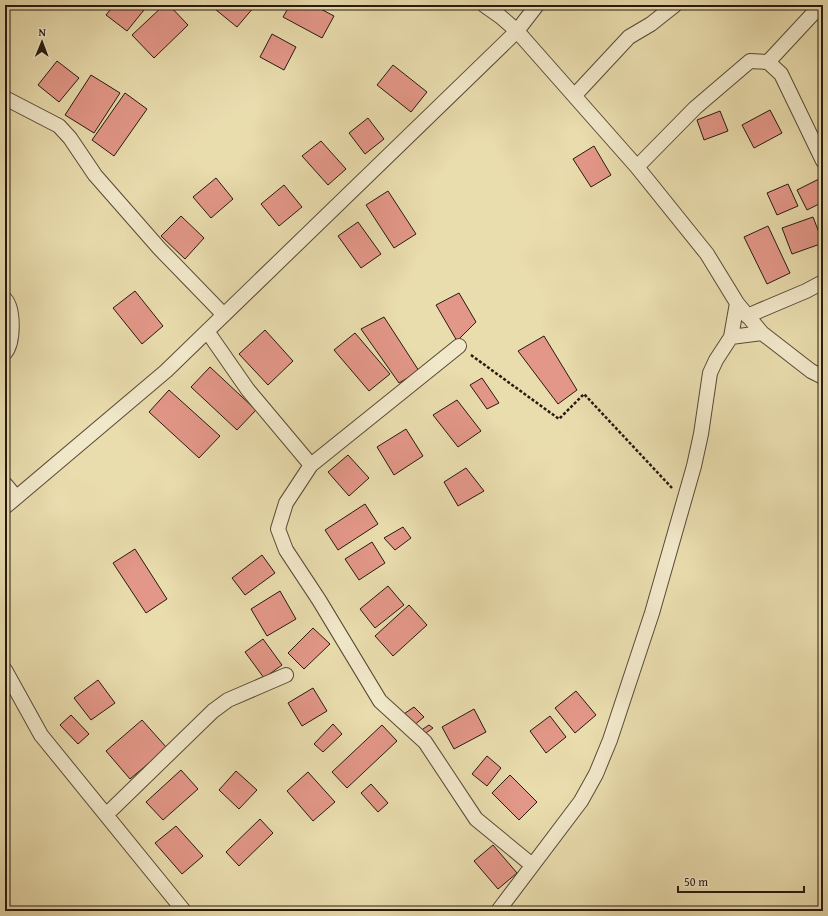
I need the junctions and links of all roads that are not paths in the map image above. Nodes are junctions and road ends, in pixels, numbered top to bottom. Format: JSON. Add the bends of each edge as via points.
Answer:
{"nodes":[{"id":1,"x":484,"y":5,"type":"edge"},
{"id":2,"x":537,"y":5,"type":"edge"},
{"id":3,"x":675,"y":5,"type":"edge"},
{"id":4,"x":821,"y":5,"type":"edge"},
{"id":5,"x":517,"y":31,"type":"junction"},
{"id":6,"x":768,"y":62,"type":"junction"},
{"id":7,"x":575,"y":95,"type":"junction"},
{"id":8,"x":5,"y":98,"type":"edge"},
{"id":9,"x":823,"y":161,"type":"edge"},
{"id":10,"x":638,"y":167,"type":"junction"},
{"id":11,"x":823,"y":282,"type":"edge"},
{"id":12,"x":5,"y":299,"type":"edge"},
{"id":13,"x":736,"y":303,"type":"junction"},
{"id":14,"x":224,"y":315,"type":"junction"},
{"id":15,"x":747,"y":316,"type":"junction"},
{"id":16,"x":208,"y":331,"type":"junction"},
{"id":17,"x":762,"y":333,"type":"junction"},
{"id":18,"x":731,"y":337,"type":"junction"},
{"id":19,"x":459,"y":346,"type":"road end"},
{"id":20,"x":5,"y":353,"type":"edge"},
{"id":21,"x":823,"y":377,"type":"edge"},
{"id":22,"x":311,"y":465,"type":"junction"},
{"id":23,"x":5,"y":484,"type":"edge"},
{"id":24,"x":16,"y":497,"type":"junction"},
{"id":25,"x":5,"y":507,"type":"edge"},
{"id":26,"x":5,"y":670,"type":"edge"},
{"id":27,"x":286,"y":674,"type":"dead end"},
{"id":28,"x":106,"y":815,"type":"junction"},
{"id":29,"x":532,"y":865,"type":"junction"},
{"id":30,"x":184,"y":911,"type":"edge"},
{"id":31,"x":498,"y":911,"type":"edge"}],
"edges":[{"from":1,"to":5,"type":"street"},
{"from":2,"to":5,"type":"street"},
{"from":3,"to":7,"type":"street","via":[[629,38]]},
{"from":4,"to":6,"type":"street"},
{"from":5,"to":7,"type":"street"},
{"from":5,"to":14,"type":"street"},
{"from":6,"to":9,"type":"street","via":[[781,74]]},
{"from":6,"to":10,"type":"street","via":[[750,61],[695,108]]},
{"from":7,"to":10,"type":"street"},
{"from":8,"to":14,"type":"street","via":[[59,126],[95,175],[159,248]]},
{"from":10,"to":13,"type":"street","via":[[707,254]]},
{"from":11,"to":15,"type":"street"},
{"from":12,"to":20,"type":"street","via":[[12,313],[10,341]]},
{"from":13,"to":15,"type":"street"},
{"from":13,"to":18,"type":"street"},
{"from":14,"to":16,"type":"street"},
{"from":15,"to":17,"type":"street"},
{"from":16,"to":22,"type":"street","via":[[248,390]]},
{"from":16,"to":24,"type":"street","via":[[155,382]]},
{"from":17,"to":18,"type":"street"},
{"from":17,"to":21,"type":"street","via":[[811,371]]},
{"from":18,"to":29,"type":"street","via":[[710,373],[694,466],[652,614],[610,740],[596,774],[580,801]]},
{"from":19,"to":22,"type":"street"},
{"from":22,"to":29,"type":"street","via":[[286,503],[278,529],[286,550],[380,701],[425,742],[476,819]]},
{"from":23,"to":24,"type":"street"},
{"from":24,"to":25,"type":"street"},
{"from":26,"to":28,"type":"street","via":[[42,735]]},
{"from":27,"to":28,"type":"street","via":[[228,700],[213,711]]},
{"from":28,"to":30,"type":"street"},
{"from":29,"to":31,"type":"street"}]}
